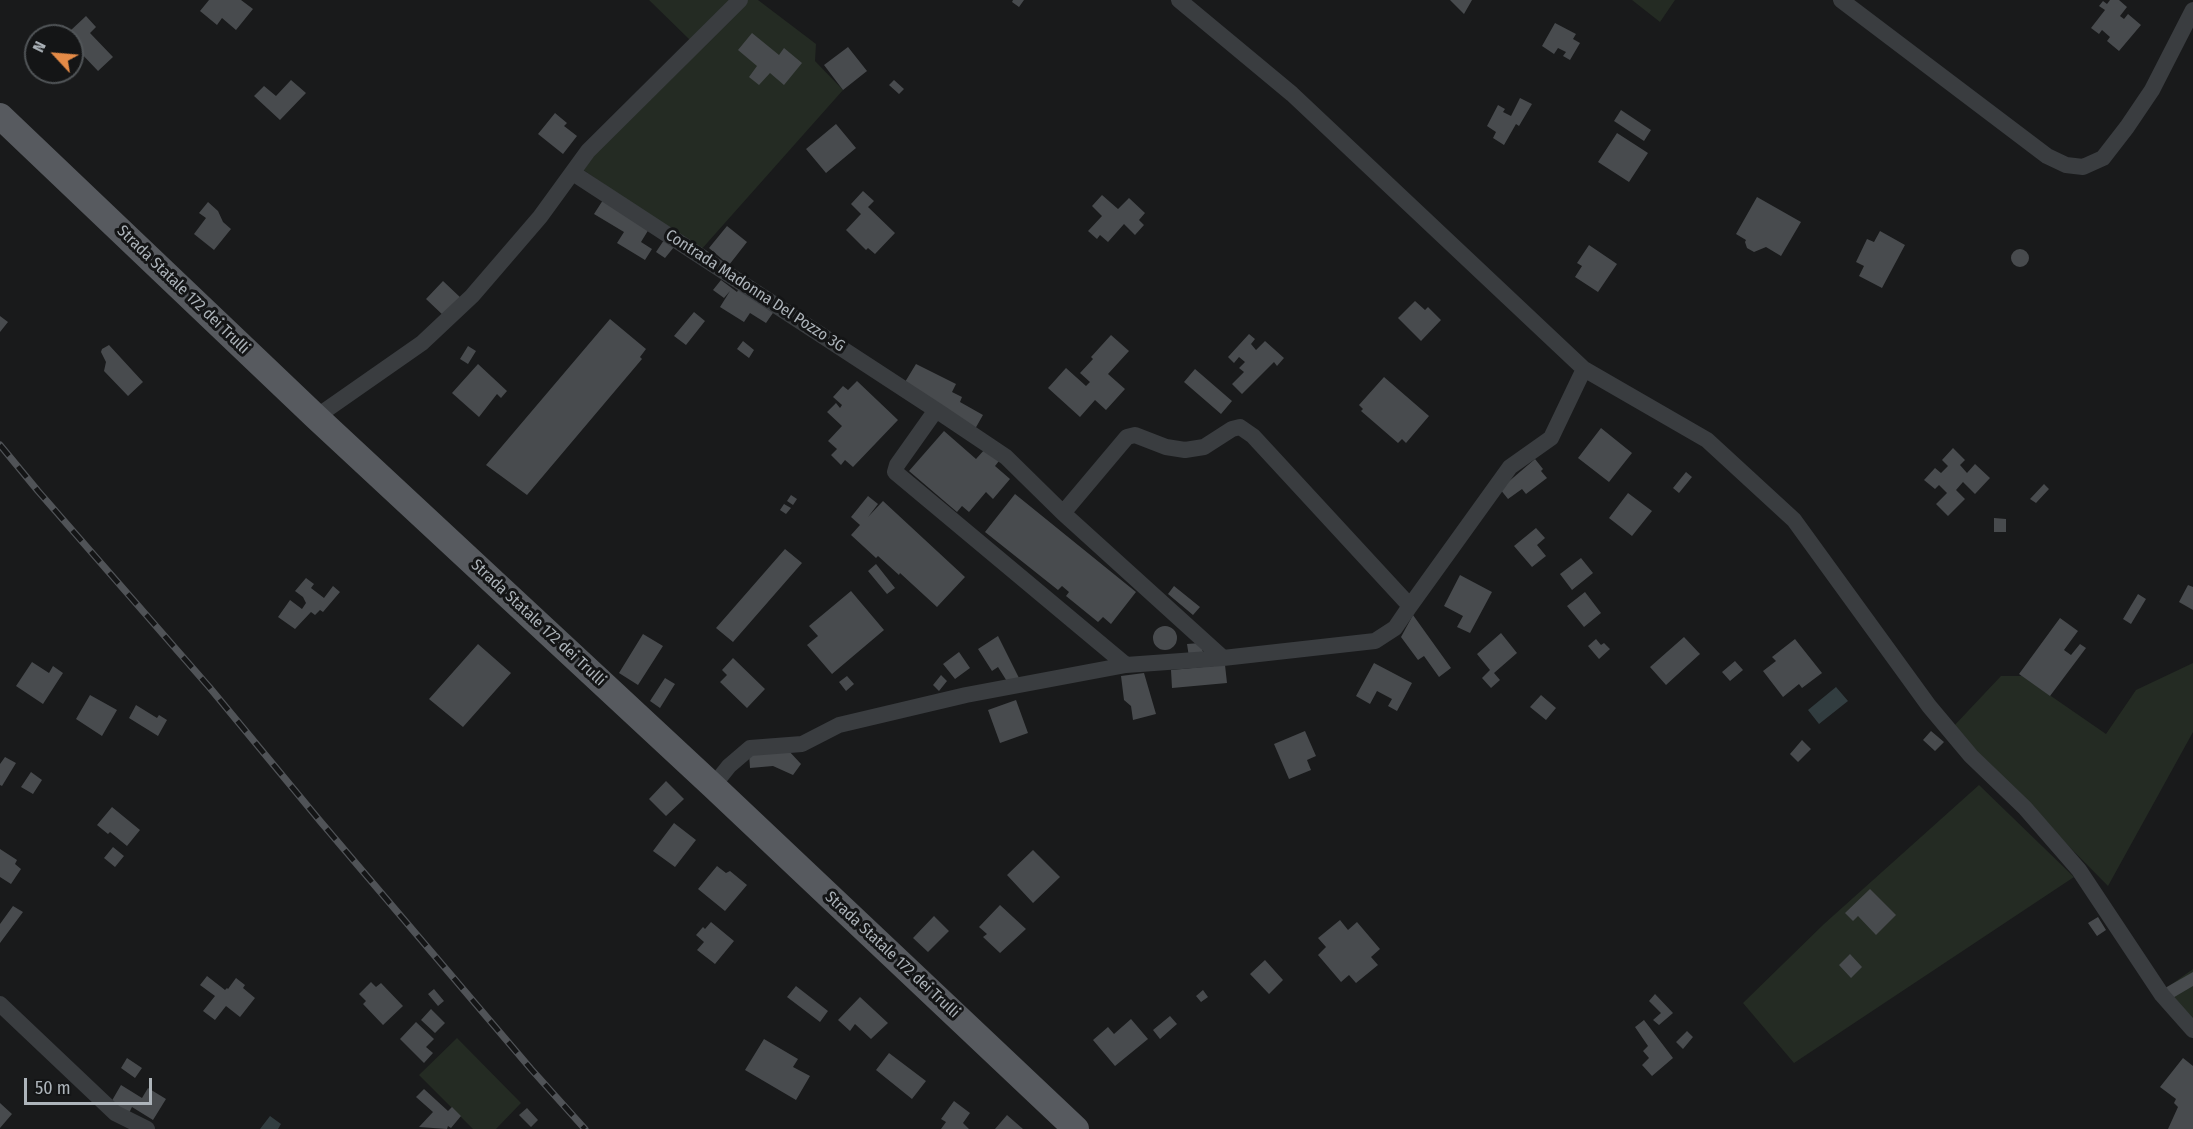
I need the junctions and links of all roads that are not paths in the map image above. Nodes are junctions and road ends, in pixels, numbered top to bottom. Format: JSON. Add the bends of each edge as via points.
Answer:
{"nodes":[{"id":1,"x":740,"y":0,"type":"edge"},
{"id":2,"x":1179,"y":0,"type":"edge"},
{"id":3,"x":1841,"y":0,"type":"edge"},
{"id":4,"x":2193,"y":10,"type":"edge"},
{"id":5,"x":0,"y":116,"type":"edge"},
{"id":6,"x":573,"y":173,"type":"junction"},
{"id":7,"x":1584,"y":369,"type":"junction"},
{"id":8,"x":936,"y":410,"type":"junction"},
{"id":9,"x":316,"y":417,"type":"junction"},
{"id":10,"x":1063,"y":513,"type":"junction"},
{"id":11,"x":1410,"y":606,"type":"junction"},
{"id":12,"x":1222,"y":658,"type":"junction"},
{"id":13,"x":1126,"y":665,"type":"junction"},
{"id":14,"x":713,"y":786,"type":"junction"},
{"id":15,"x":0,"y":1004,"type":"edge"},
{"id":16,"x":2193,"y":1030,"type":"edge"},
{"id":17,"x":147,"y":1129,"type":"edge"},
{"id":18,"x":1076,"y":1129,"type":"edge"}],
"edges":[{"from":1,"to":6,"type":"street","via":[[588,151]]},
{"from":2,"to":7,"type":"street","via":[[1292,94]]},
{"from":3,"to":4,"type":"street","via":[[2047,156],[2066,165],[2083,167],[2103,158],[2127,127],[2152,90]]},
{"from":5,"to":9,"type":"main road","name":"Strada Statale 172 dei Trulli"},
{"from":6,"to":8,"type":"street","name":"Contrada Madonna Del Pozzo 3G"},
{"from":6,"to":9,"type":"street","via":[[472,296],[422,343]]},
{"from":7,"to":11,"type":"street","via":[[1551,438],[1510,467]]},
{"from":7,"to":16,"type":"street","via":[[1707,440],[1794,520],[1929,706],[2079,870],[2162,995]]},
{"from":8,"to":10,"type":"street","name":"Contrada Madonna Del Pozzo 3G","via":[[1006,457]]},
{"from":8,"to":13,"type":"street","via":[[895,472]]},
{"from":9,"to":14,"type":"main road","name":"Strada Statale 172 dei Trulli"},
{"from":10,"to":11,"type":"street","via":[[1126,437],[1135,435],[1185,450],[1204,447],[1240,427],[1253,436]]},
{"from":10,"to":12,"type":"street","name":"Contrada Madonna Del Pozzo 3G"},
{"from":11,"to":12,"type":"street","via":[[1395,628],[1375,641]]},
{"from":12,"to":13,"type":"street"},
{"from":13,"to":14,"type":"street","via":[[839,724],[802,744],[750,748]]},
{"from":14,"to":18,"type":"main road","name":"Strada Statale 172 dei Trulli"},
{"from":15,"to":17,"type":"street","via":[[115,1113]]}]}
